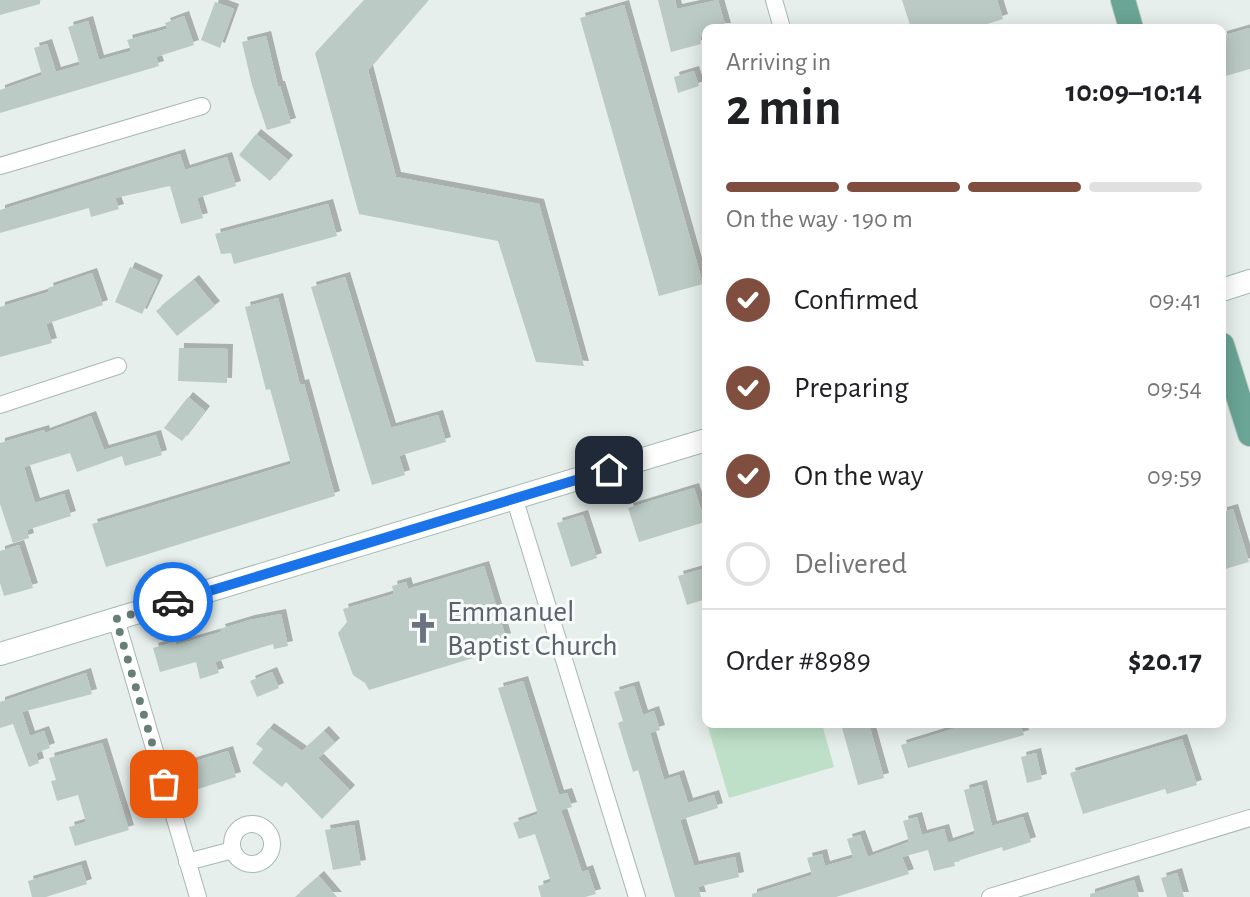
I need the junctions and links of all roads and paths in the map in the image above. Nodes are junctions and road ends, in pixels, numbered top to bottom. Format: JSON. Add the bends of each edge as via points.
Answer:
{"nodes":[{"id":1,"x":774,"y":0,"type":"edge"},
{"id":2,"x":1123,"y":0,"type":"edge"},
{"id":3,"x":781,"y":24,"type":"edge"},
{"id":4,"x":1130,"y":24,"type":"edge"},
{"id":5,"x":202,"y":106,"type":"dead end"},
{"id":6,"x":0,"y":166,"type":"edge"},
{"id":7,"x":1250,"y":281,"type":"edge"},
{"id":8,"x":1226,"y":289,"type":"edge"},
{"id":9,"x":1226,"y":358,"type":"edge"},
{"id":10,"x":118,"y":366,"type":"dead end"},
{"id":11,"x":0,"y":405,"type":"edge"},
{"id":12,"x":1250,"y":434,"type":"edge"},
{"id":13,"x":702,"y":441,"type":"edge"},
{"id":14,"x":514,"y":497,"type":"junction"},
{"id":15,"x":116,"y":619,"type":"junction"},
{"id":16,"x":0,"y":654,"type":"edge"},
{"id":17,"x":1250,"y":818,"type":"edge"},
{"id":18,"x":233,"y":850,"type":"dead end"},
{"id":19,"x":187,"y":862,"type":"junction"},
{"id":20,"x":198,"y":897,"type":"edge"},
{"id":21,"x":637,"y":897,"type":"edge"},
{"id":22,"x":990,"y":897,"type":"edge"}],
"edges":[{"from":1,"to":3,"type":"street"},
{"from":2,"to":4,"type":"main road"},
{"from":5,"to":6,"type":"street"},
{"from":7,"to":8,"type":"main road"},
{"from":9,"to":12,"type":"main road"},
{"from":10,"to":11,"type":"street"},
{"from":13,"to":14,"type":"main road"},
{"from":14,"to":15,"type":"main road"},
{"from":14,"to":21,"type":"street"},
{"from":15,"to":16,"type":"main road"},
{"from":15,"to":19,"type":"street"},
{"from":17,"to":22,"type":"street"},
{"from":18,"to":19,"type":"street"},
{"from":19,"to":20,"type":"street"}]}
